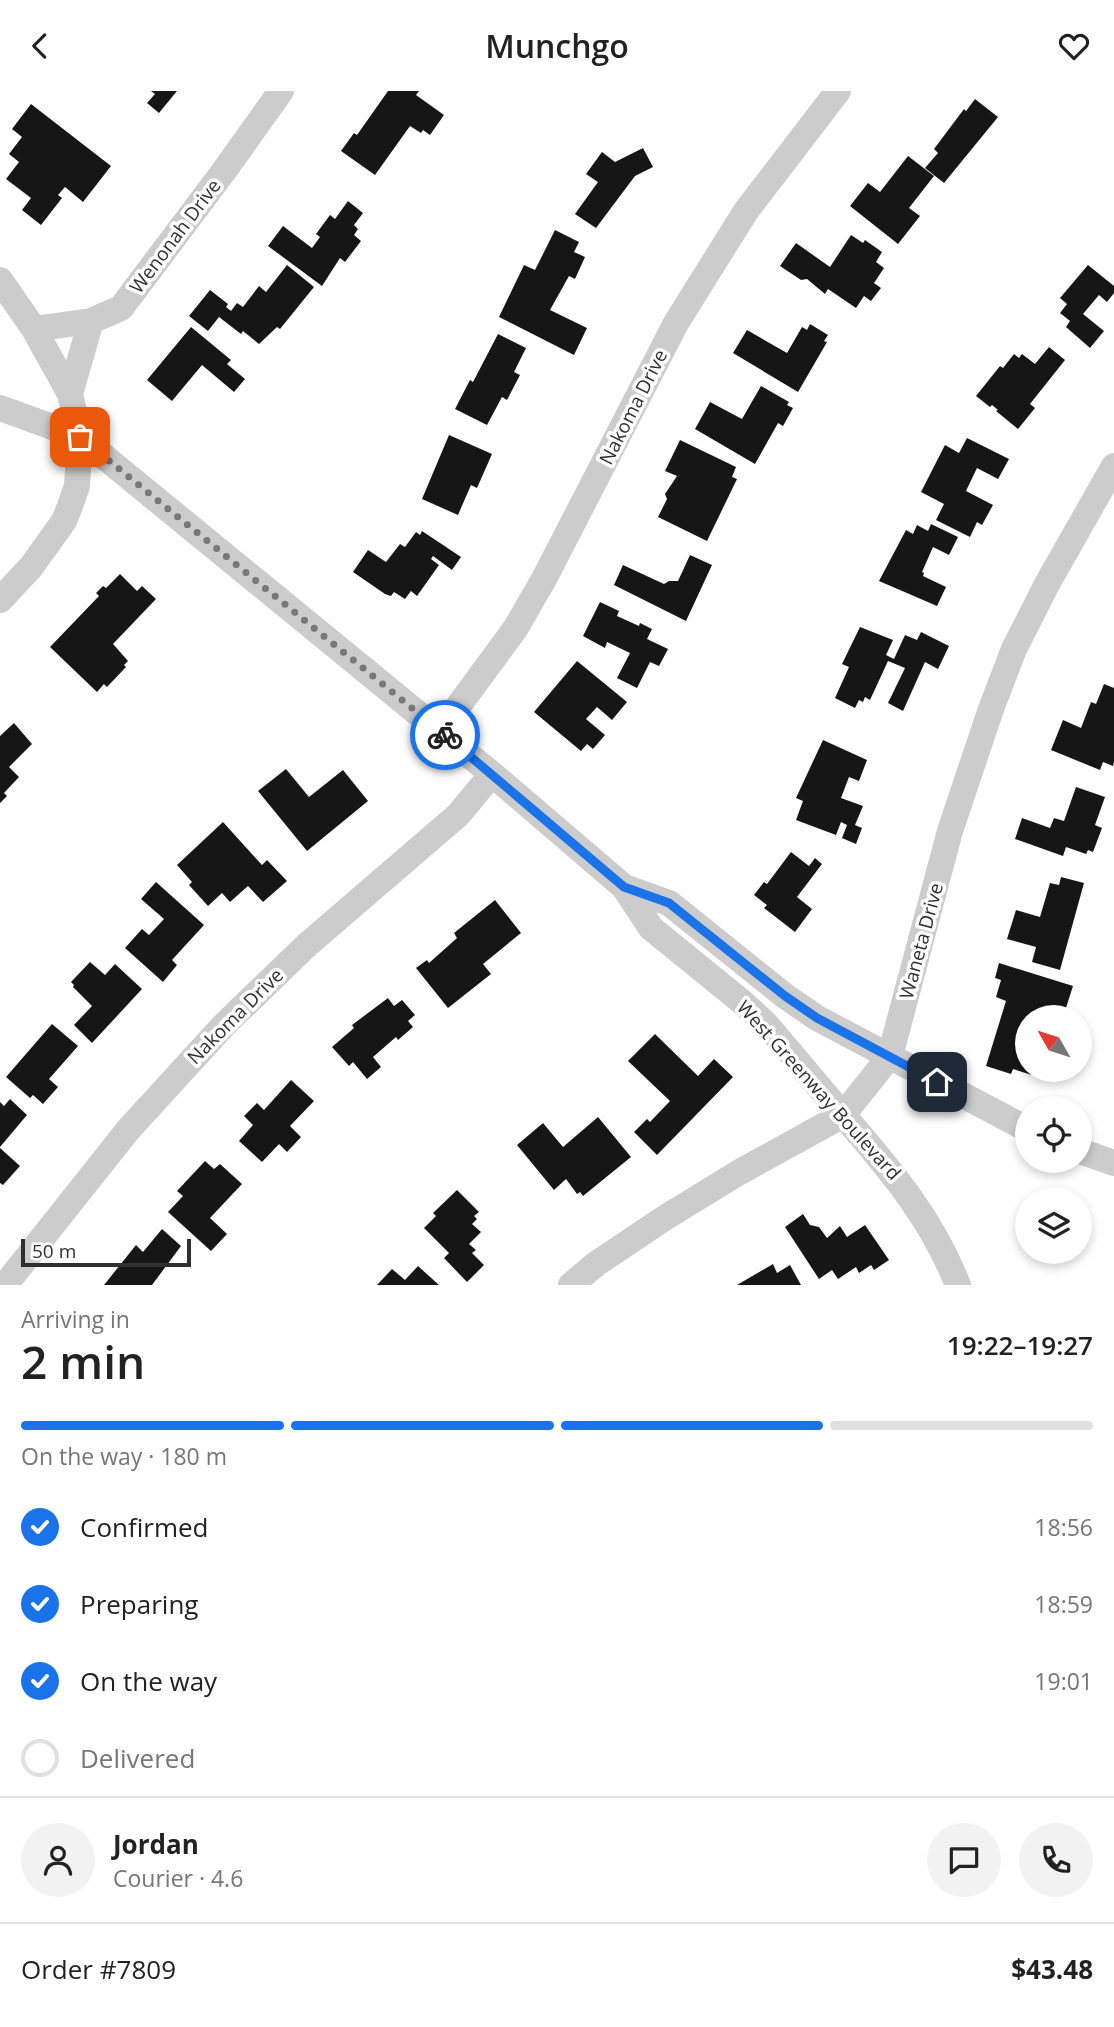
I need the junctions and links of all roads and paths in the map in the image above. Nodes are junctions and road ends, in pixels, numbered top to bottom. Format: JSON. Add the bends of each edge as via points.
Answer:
{"nodes":[{"id":1,"x":281,"y":91,"type":"edge"},
{"id":2,"x":838,"y":91,"type":"edge"},
{"id":3,"x":0,"y":280,"type":"edge"},
{"id":4,"x":91,"y":321,"type":"junction"},
{"id":5,"x":34,"y":329,"type":"junction"},
{"id":6,"x":70,"y":394,"type":"junction"},
{"id":7,"x":0,"y":408,"type":"edge"},
{"id":8,"x":80,"y":437,"type":"junction"},
{"id":9,"x":1114,"y":466,"type":"edge"},
{"id":10,"x":0,"y":600,"type":"edge"},
{"id":11,"x":440,"y":731,"type":"junction"},
{"id":12,"x":492,"y":774,"type":"junction"},
{"id":13,"x":624,"y":887,"type":"junction"},
{"id":14,"x":890,"y":1056,"type":"junction"},
{"id":15,"x":843,"y":1115,"type":"junction"},
{"id":16,"x":1015,"y":1123,"type":"edge"},
{"id":17,"x":1092,"y":1155,"type":"edge"},
{"id":18,"x":1114,"y":1163,"type":"edge"},
{"id":19,"x":5,"y":1285,"type":"edge"},
{"id":20,"x":571,"y":1285,"type":"edge"},
{"id":21,"x":958,"y":1285,"type":"edge"}],
"edges":[{"from":1,"to":4,"type":"street","name":"Wenonah Drive","via":[[121,308]]},
{"from":2,"to":11,"type":"street","name":"Nakoma Drive","via":[[746,211],[676,323],[544,579],[515,629]]},
{"from":3,"to":5,"type":"street"},
{"from":4,"to":5,"type":"street","name":"Wenonah Drive"},
{"from":4,"to":6,"type":"street"},
{"from":5,"to":6,"type":"street"},
{"from":6,"to":8,"type":"street"},
{"from":7,"to":8,"type":"street"},
{"from":8,"to":10,"type":"street","via":[[77,486],[64,521]]},
{"from":8,"to":11,"type":"street"},
{"from":9,"to":14,"type":"street","name":"Waneta Drive","via":[[1046,584],[991,709],[950,831]]},
{"from":11,"to":12,"type":"street"},
{"from":12,"to":13,"type":"street"},
{"from":12,"to":19,"type":"street","name":"Nakoma Drive","via":[[458,815],[307,945],[224,1025],[128,1130]]},
{"from":13,"to":14,"type":"street","via":[[669,903],[785,996]]},
{"from":13,"to":15,"type":"street","name":"West Greenway Boulevard","via":[[651,928],[764,1022]]},
{"from":14,"to":15,"type":"street","name":"Waneta Drive"},
{"from":14,"to":16,"type":"street"},
{"from":15,"to":20,"type":"street","name":"Waneta Drive","via":[[663,1219]]},
{"from":15,"to":21,"type":"street","name":"West Greenway Boulevard","via":[[900,1181],[947,1257]]},
{"from":17,"to":18,"type":"street"}]}
